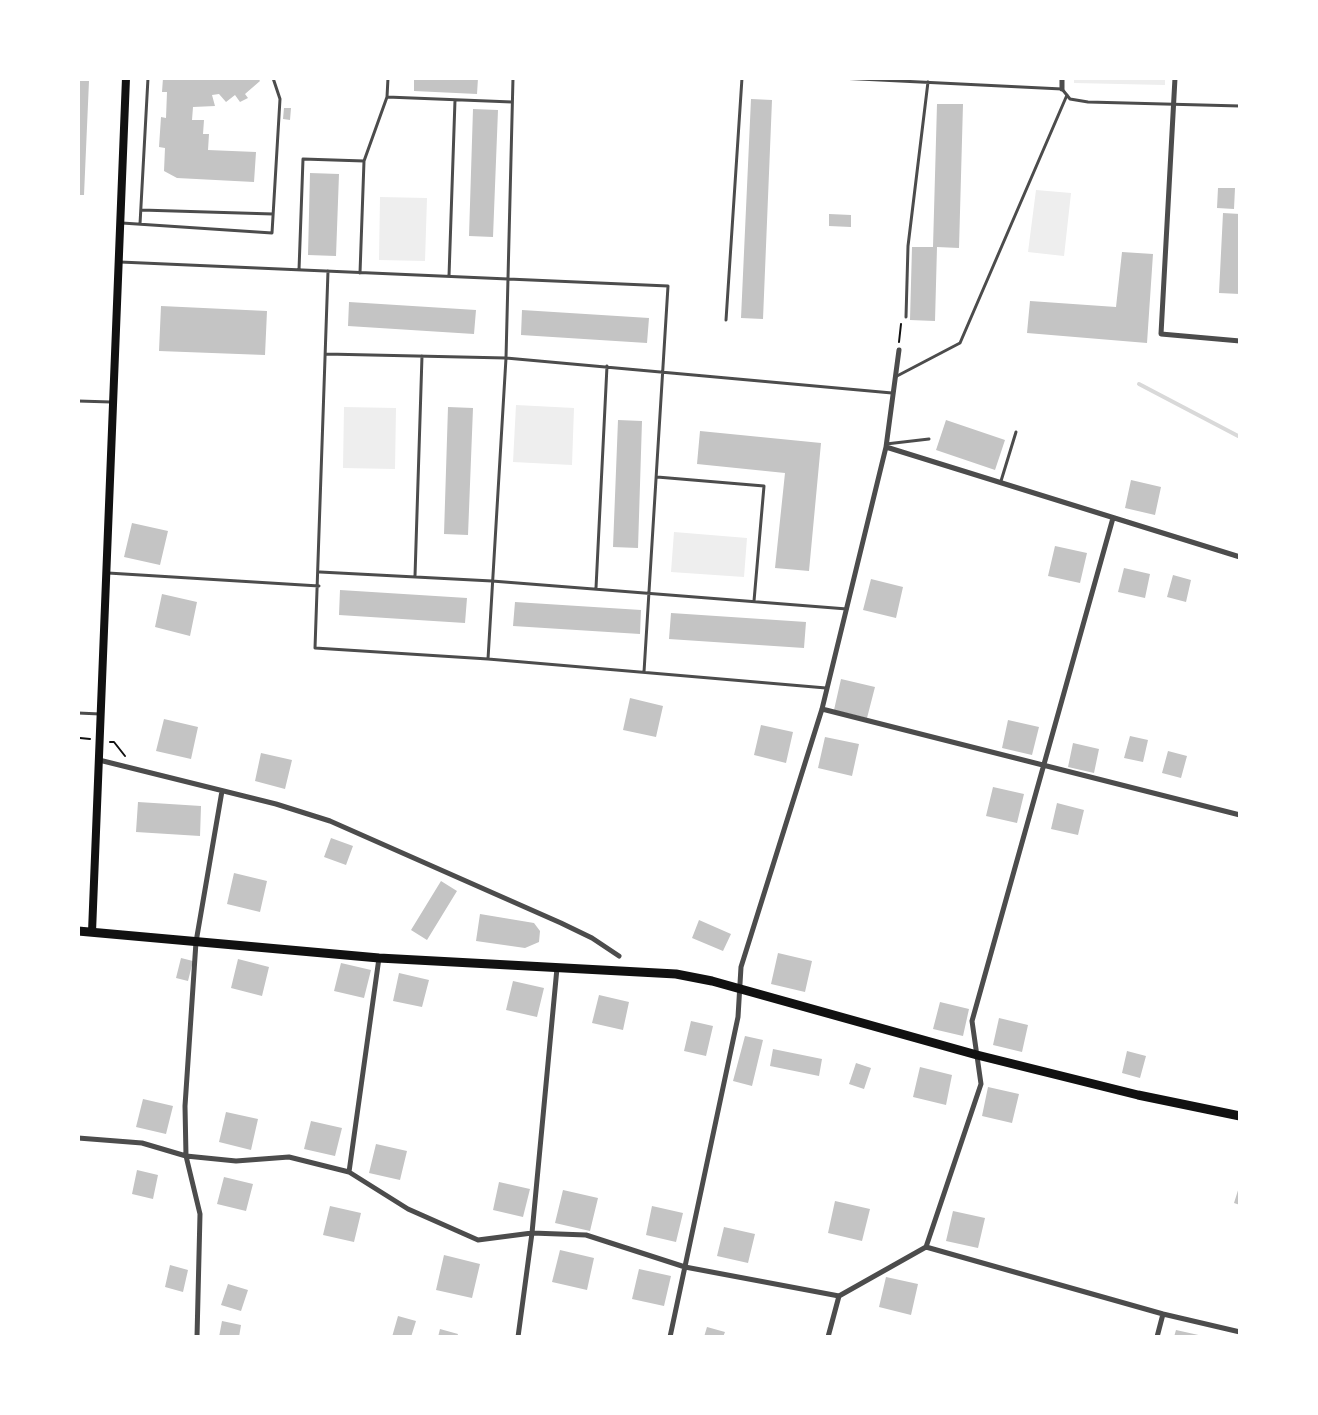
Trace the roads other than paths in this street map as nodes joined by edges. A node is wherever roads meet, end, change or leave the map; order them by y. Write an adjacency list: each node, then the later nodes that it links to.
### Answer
1 (126, 78): 21 (main road)
2 (148, 78): 19 (lane)
3 (273, 78): 20 (lane)
4 (388, 78): 13 (lane)
5 (513, 78): 15 (lane)
6 (742, 78): 30 (lane)
7 (839, 78): 10 (lane)
8 (1062, 78): 11 (street)
9 (1175, 78): 16 (street)
10 (928, 82): 11 (lane); 29 (lane)
11 (1062, 89): 12 (lane)
12 (1067, 95): 16 (lane); 38 (lane)
13 (387, 97): 14 (lane); 18 (lane)
14 (455, 100): 15 (lane); 27 (lane)
15 (512, 102): 28 (lane)
16 (1174, 105): 17 (lane); 31 (street)
17 (1240, 106)
18 (364, 161): 24 (lane); 26 (lane)
19 (141, 210): 20 (lane); 22 (lane)
20 (273, 214): 22 (lane)
21 (120, 223): 22 (lane); 23 (main road)
22 (140, 224)
23 (118, 261): 24 (lane); 41 (main road)
24 (299, 270): 25 (lane)
25 (328, 271): 26 (lane); 33 (lane)
26 (360, 273): 27 (lane)
27 (449, 276): 28 (lane)
28 (509, 279): 35 (lane); 37 (lane)
29 (906, 317)
30 (726, 320)
31 (1240, 340)
32 (899, 350): 38 (street)
33 (326, 354): 34 (lane); 49 (lane)
34 (422, 357): 35 (lane); 51 (lane)
35 (506, 358): 36 (lane); 52 (lane)
36 (607, 366): 37 (lane); 54 (lane)
37 (662, 371): 39 (lane); 45 (lane)
38 (895, 377): 39 (street)
39 (893, 393): 44 (street)
40 (78, 401): 41 (lane)
41 (113, 402): 50 (main road)
42 (1016, 432): 46 (lane)
43 (928, 439): 44 (lane)
44 (886, 445): 46 (street); 57 (street)
45 (656, 477): 55 (lane); 56 (lane)
46 (1000, 483): 47 (street)
47 (1113, 518): 48 (street); 65 (street)
48 (1240, 557)
49 (320, 572): 51 (lane); 53 (lane)
50 (106, 573): 53 (lane); 63 (main road)
51 (415, 576): 52 (lane)
52 (492, 581): 54 (lane); 58 (lane)
53 (319, 586): 58 (lane)
54 (596, 588): 55 (lane)
55 (649, 592): 56 (lane); 59 (lane)
56 (754, 601): 57 (lane)
57 (847, 609): 60 (street)
58 (488, 659): 59 (lane)
59 (644, 672): 60 (lane)
60 (827, 688): 61 (street)
61 (822, 709): 65 (street); 74 (street)
62 (78, 713): 63 (lane)
63 (101, 714): 64 (main road)
64 (99, 760): 66 (street); 69 (main road)
65 (1044, 764): 67 (street); 75 (street)
66 (222, 791): 70 (street); 71 (street)
67 (1240, 815)
68 (78, 931): 69 (main road)
69 (92, 932): 70 (main road)
70 (196, 942): 72 (main road); 78 (street)
71 (619, 956)
72 (379, 958): 73 (main road); 79 (street)
73 (557, 966): 74 (main road); 80 (street)
74 (740, 990): 75 (main road); 82 (street)
75 (977, 1055): 76 (main road); 81 (street)
76 (1240, 1116)
77 (78, 1138): 78 (street)
78 (186, 1156): 79 (street); 86 (street)
79 (349, 1172): 80 (street)
80 (532, 1233): 82 (street); 87 (street)
81 (926, 1247): 83 (street); 84 (street)
82 (685, 1267): 83 (street); 88 (street)
83 (839, 1296): 89 (street)
84 (1163, 1314): 85 (street); 90 (street)
85 (1240, 1332)
86 (197, 1337)
87 (518, 1337)
88 (670, 1337)
89 (828, 1337)
90 (1157, 1337)

